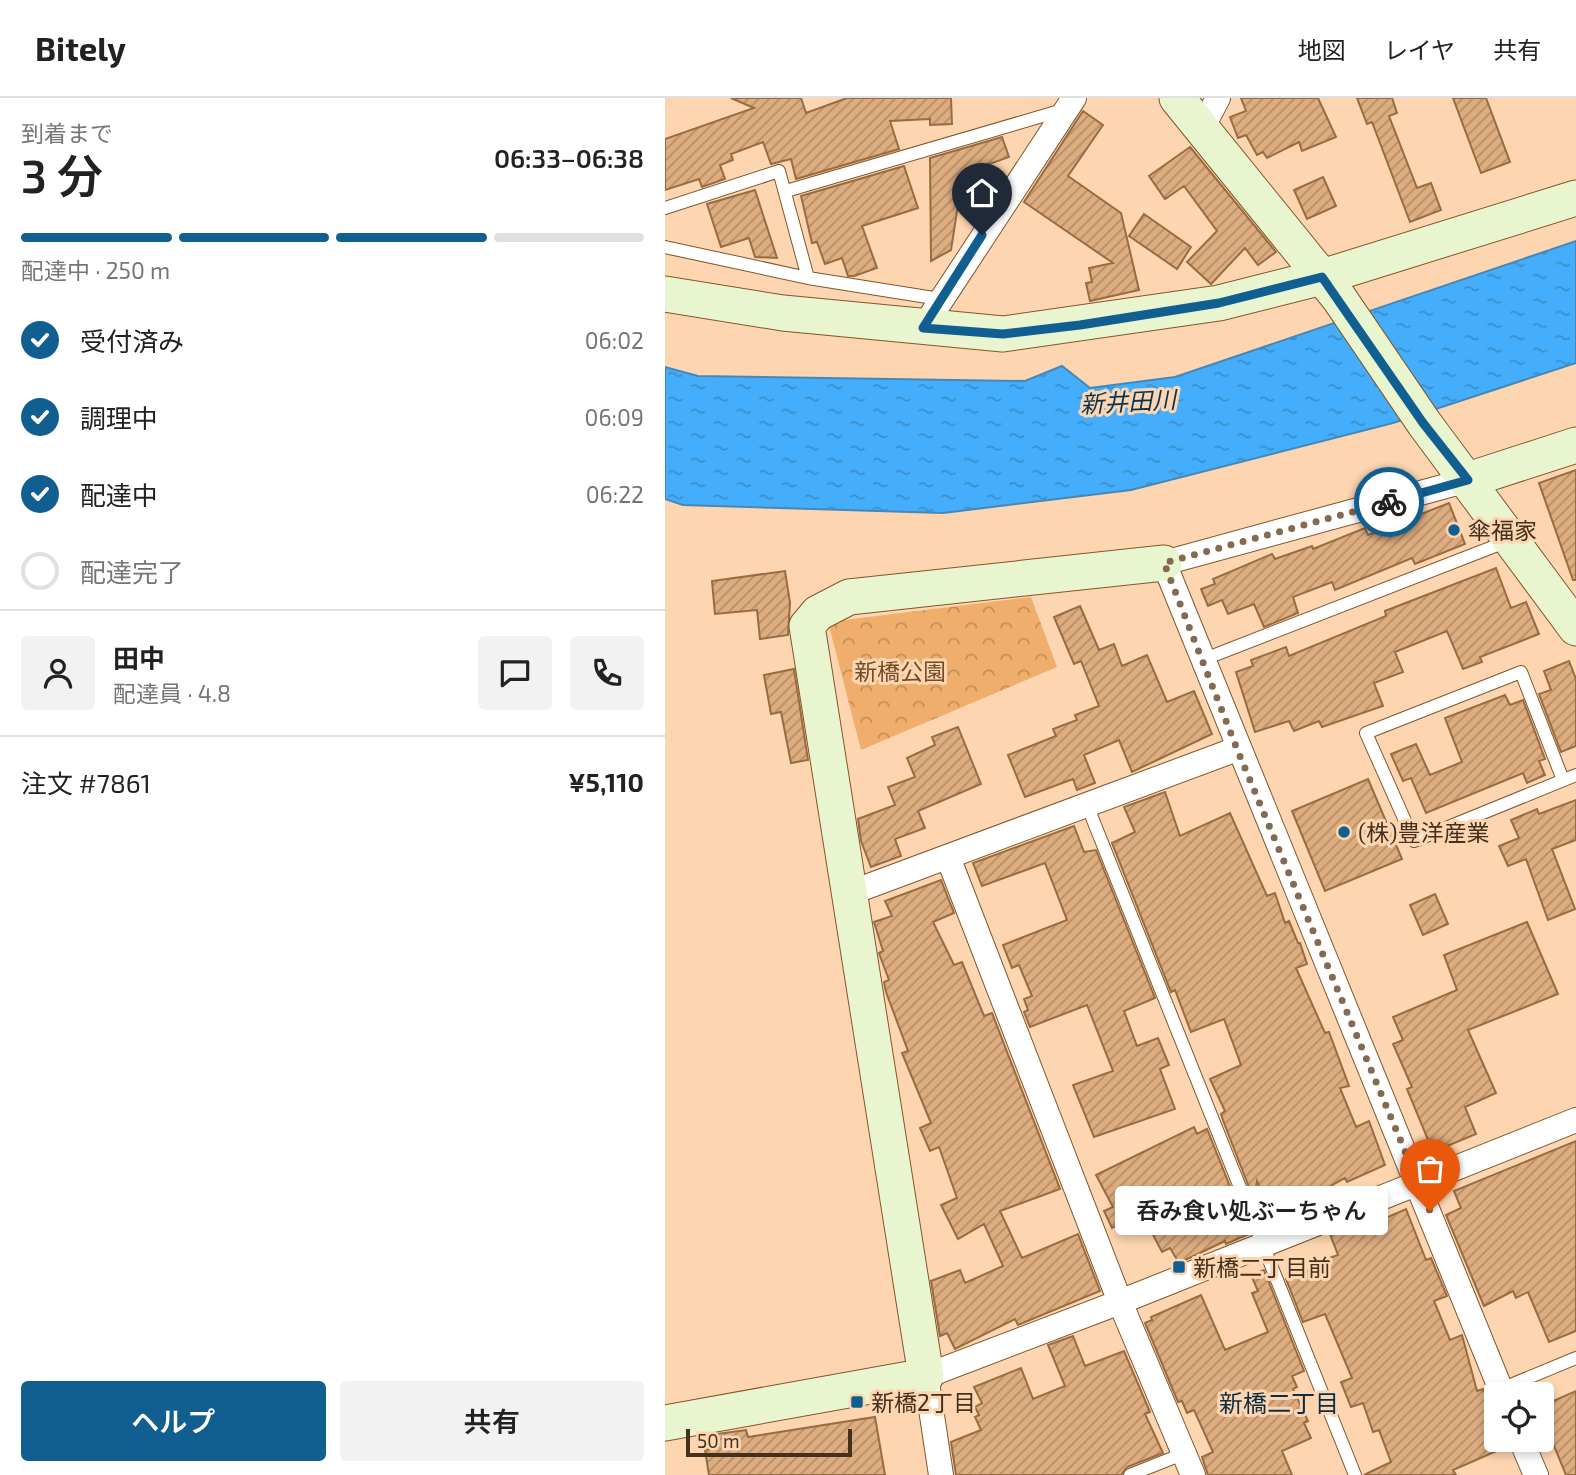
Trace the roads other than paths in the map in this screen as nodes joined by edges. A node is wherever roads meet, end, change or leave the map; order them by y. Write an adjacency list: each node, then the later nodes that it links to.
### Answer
1 (1177, 98): 4 (street)
2 (1218, 98): 4 (street)
3 (1070, 104): 5 (lane); 12 (street)
4 (1201, 130): 10 (street)
5 (786, 191): 7 (lane); 9 (lane)
6 (1576, 198): 10 (street)
7 (665, 208)
8 (665, 247): 9 (lane)
9 (808, 278): 12 (lane)
10 (1331, 287): 12 (street); 14 (street)
11 (665, 294): 12 (street)
12 (931, 313)
13 (1576, 445): 14 (street)
14 (1468, 480): 15 (street); 16 (street)
15 (1511, 540): 17 (street); 18 (lane)
16 (1164, 563): 18 (street); 24 (street)
17 (1576, 628)
18 (1202, 660): 19 (street)
19 (1237, 749): 22 (street); 26 (street)
20 (1576, 775): 21 (lane)
21 (1563, 780): 21 (lane)
22 (1087, 805): 23 (street); 27 (lane)
23 (948, 857): 24 (street); 28 (street)
24 (850, 893): 30 (street)
25 (1576, 1120): 26 (street)
26 (1418, 1181): 27 (street); 31 (street)
27 (1264, 1246): 28 (street); 38 (lane)
28 (1120, 1302): 30 (street); 35 (street)
29 (1576, 1358): 32 (lane)
30 (926, 1376): 33 (street); 36 (street)
31 (1498, 1382)
32 (1524, 1382)
33 (665, 1423)
34 (1526, 1452): 39 (street)
35 (1189, 1464): 37 (lane)
36 (941, 1475)
37 (1130, 1475)
38 (1355, 1475)
39 (1536, 1475)

